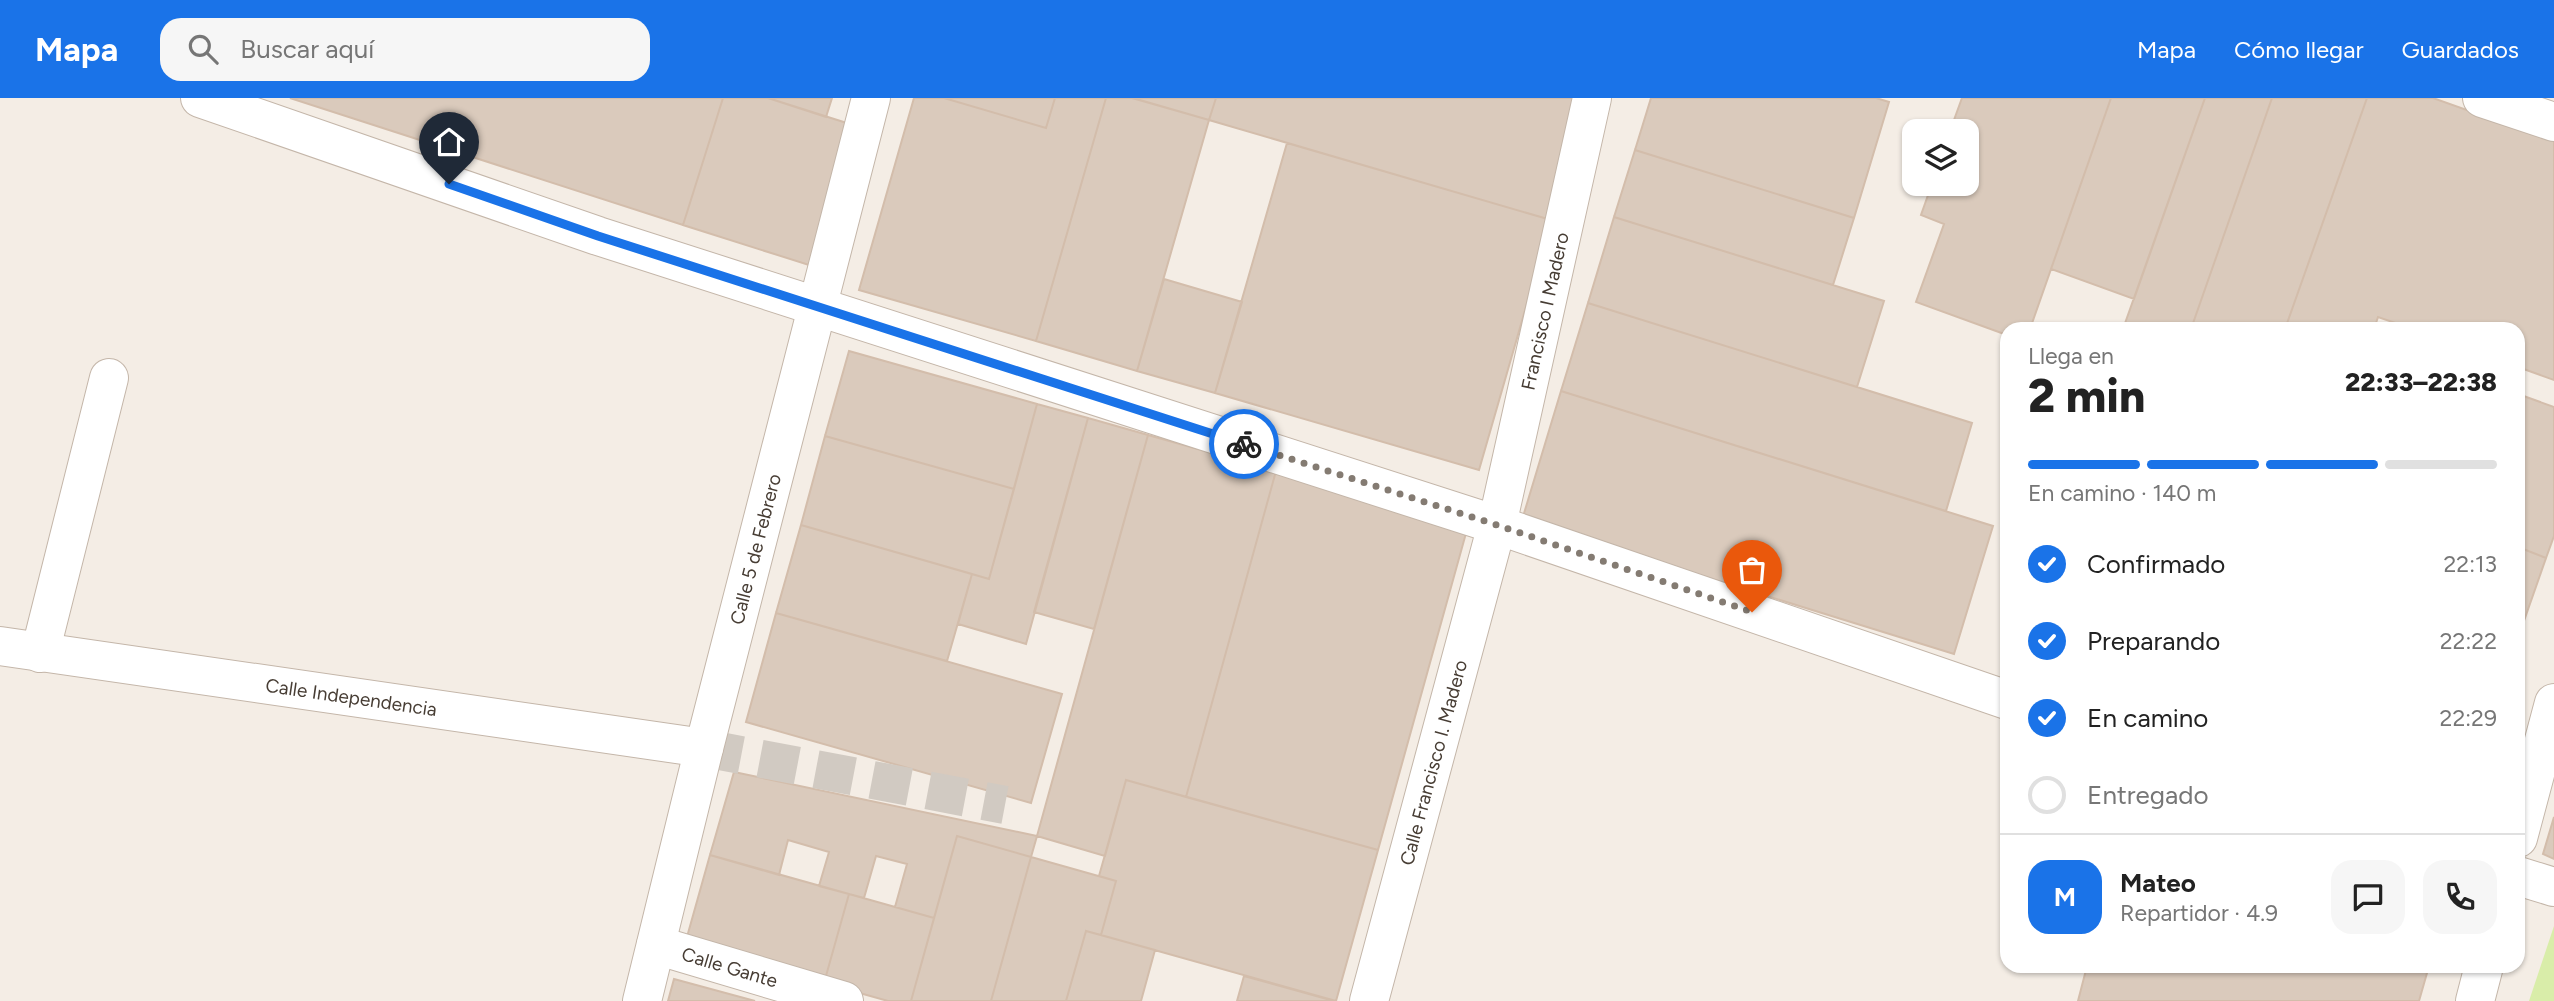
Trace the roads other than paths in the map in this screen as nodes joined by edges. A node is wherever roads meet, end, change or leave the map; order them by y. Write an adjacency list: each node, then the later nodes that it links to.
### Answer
1 (200, 98): 6 (street)
2 (871, 98): 6 (street, Calle 5 de Febrero)
3 (1592, 98): 8 (street, Francisco I Madero)
4 (2483, 98): 5 (street)
5 (2554, 122)
6 (816, 307): 8 (street); 13 (street, Calle 5 de Febrero)
7 (109, 379): 10 (street)
8 (1497, 525): 11 (street); 21 (street, Calle Francisco I. Madero)
9 (0, 646): 10 (street, Calle Independencia)
10 (40, 653): 13 (street, Calle Independencia)
11 (2000, 698)
12 (2554, 703): 14 (street)
13 (704, 748): 17 (street, Calle 5 de Febrero)
14 (2525, 812)
15 (2525, 878): 16 (street)
16 (2554, 887)
17 (656, 945): 19 (street, Calle 5 de Febrero); 20 (street, Calle Gante)
18 (2482, 973): 22 (street)
19 (642, 1001)
20 (844, 1001)
21 (1369, 1001)
22 (2475, 1001)

